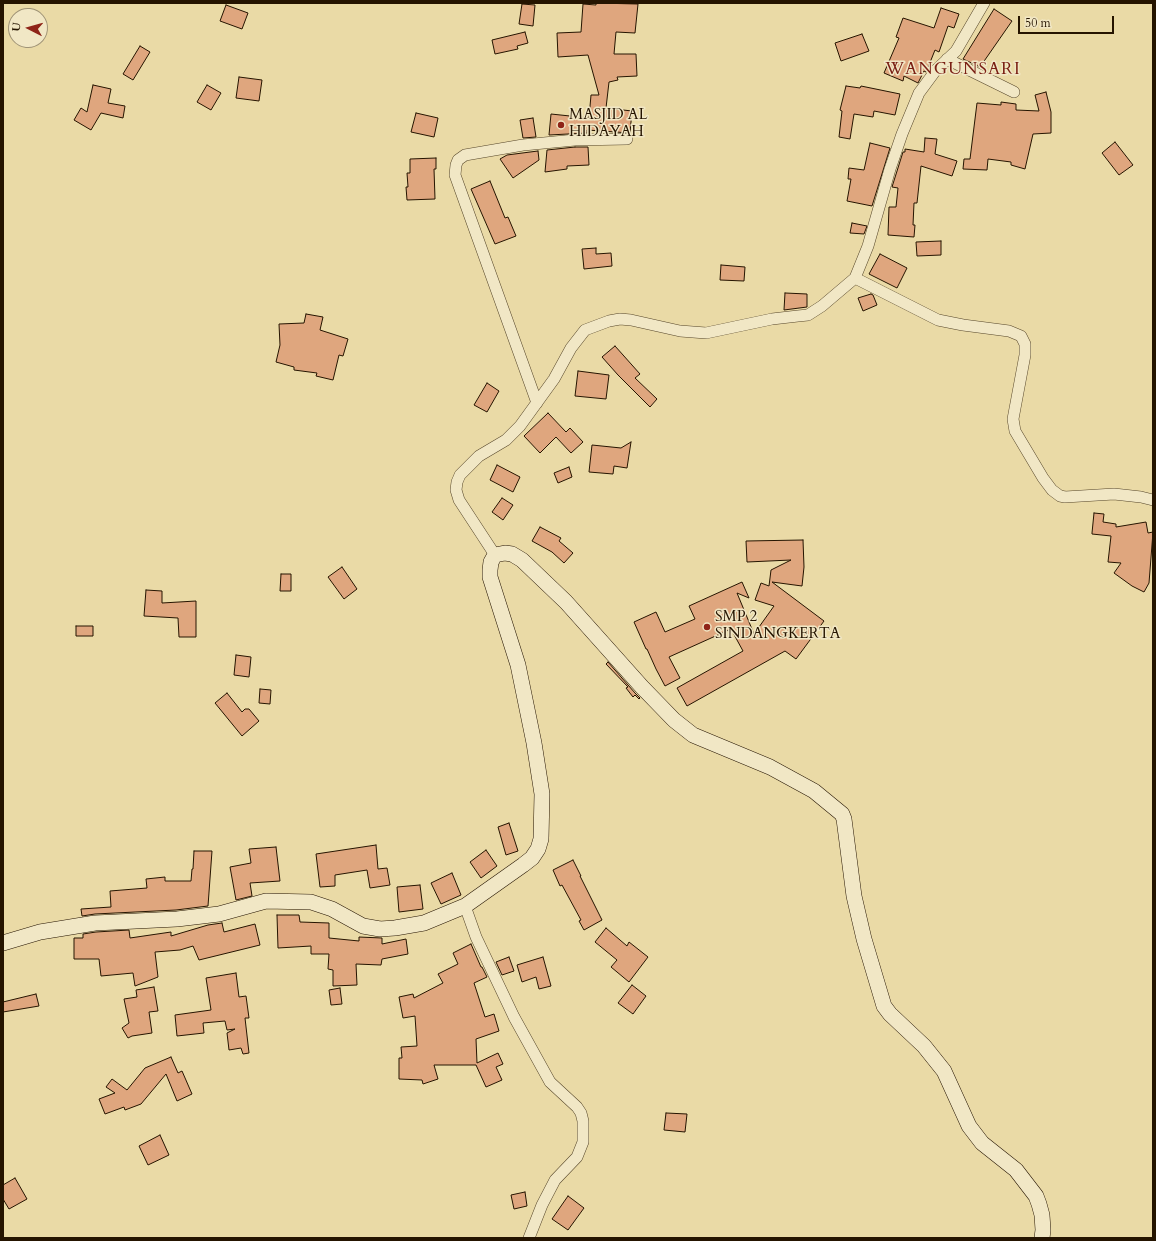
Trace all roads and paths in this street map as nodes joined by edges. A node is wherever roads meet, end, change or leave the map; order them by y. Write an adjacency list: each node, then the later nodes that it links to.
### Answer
1 (984, 3): 2 (street)
2 (947, 59): 3 (street); 5 (street)
3 (1014, 92)
4 (627, 140): 6 (street)
5 (855, 278): 6 (street); 7 (street)
6 (537, 403): 8 (street)
7 (1153, 500)
8 (495, 555): 9 (street); 12 (street)
9 (465, 906): 10 (street); 11 (street)
10 (3, 942)
11 (529, 1238)
12 (1042, 1238)

